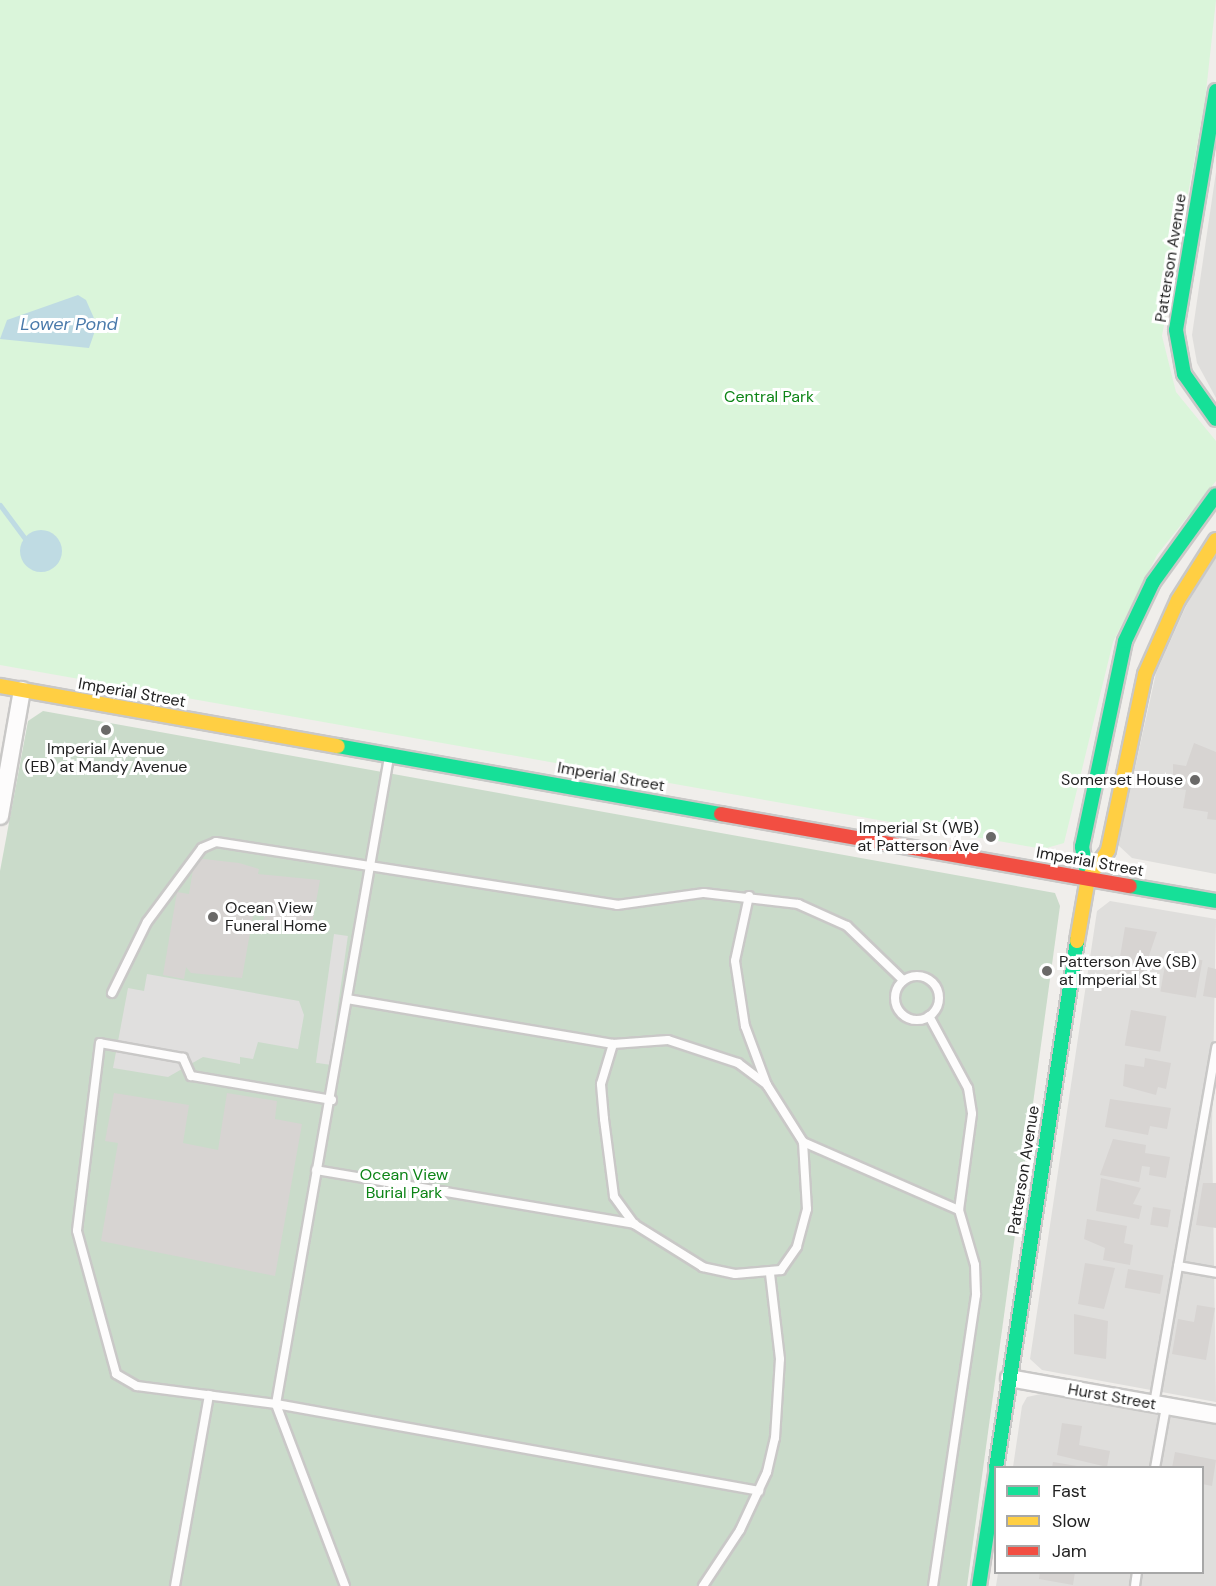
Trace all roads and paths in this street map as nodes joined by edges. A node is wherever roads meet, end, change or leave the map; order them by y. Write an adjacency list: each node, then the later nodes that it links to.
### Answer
1 (1216, 91): 2 (main road, Patterson Avenue)
2 (1216, 420)
3 (1216, 495): 10 (main road)
4 (1216, 540): 10 (main road)
5 (0, 686): 6 (main road, Imperial Street)
6 (22, 690): 7 (main road, Imperial Street); 8 (street)
7 (390, 755): 9 (lane); 10 (main road, Imperial Street)
8 (0, 816)
9 (371, 864): 11 (lane); 14 (lane); 15 (lane)
10 (1088, 878): 12 (main road, Imperial Street); 28 (main road, Patterson Avenue)
11 (750, 896): 13 (lane); 19 (lane)
12 (1216, 901)
13 (903, 980): 16 (lane); 16 (lane)
14 (112, 993)
15 (347, 999): 17 (lane); 20 (lane)
16 (929, 1016): 23 (lane)
17 (614, 1044): 19 (lane); 24 (lane)
18 (1216, 1047): 25 (lane)
19 (767, 1084): 21 (lane)
20 (332, 1100): 22 (lane); 29 (lane)
21 (803, 1142): 23 (lane); 27 (lane)
22 (316, 1170): 24 (lane); 30 (lane)
23 (959, 1210): 40 (lane)
24 (634, 1224): 27 (lane)
25 (1178, 1266): 26 (lane); 31 (lane)
26 (1216, 1273)
27 (770, 1274): 36 (lane)
28 (1009, 1378): 31 (street, Hurst Street); 33 (main road, Patterson Avenue)
29 (209, 1395): 30 (lane); 37 (lane)
30 (276, 1404): 36 (lane); 38 (lane)
31 (1160, 1406): 32 (street, Hurst Street); 34 (lane)
32 (1216, 1415)
33 (996, 1466)
34 (1155, 1466)
35 (994, 1487): 41 (main road)
36 (759, 1491): 39 (lane)
37 (175, 1586)
38 (345, 1586)
39 (703, 1586)
40 (933, 1586)
41 (980, 1586)

